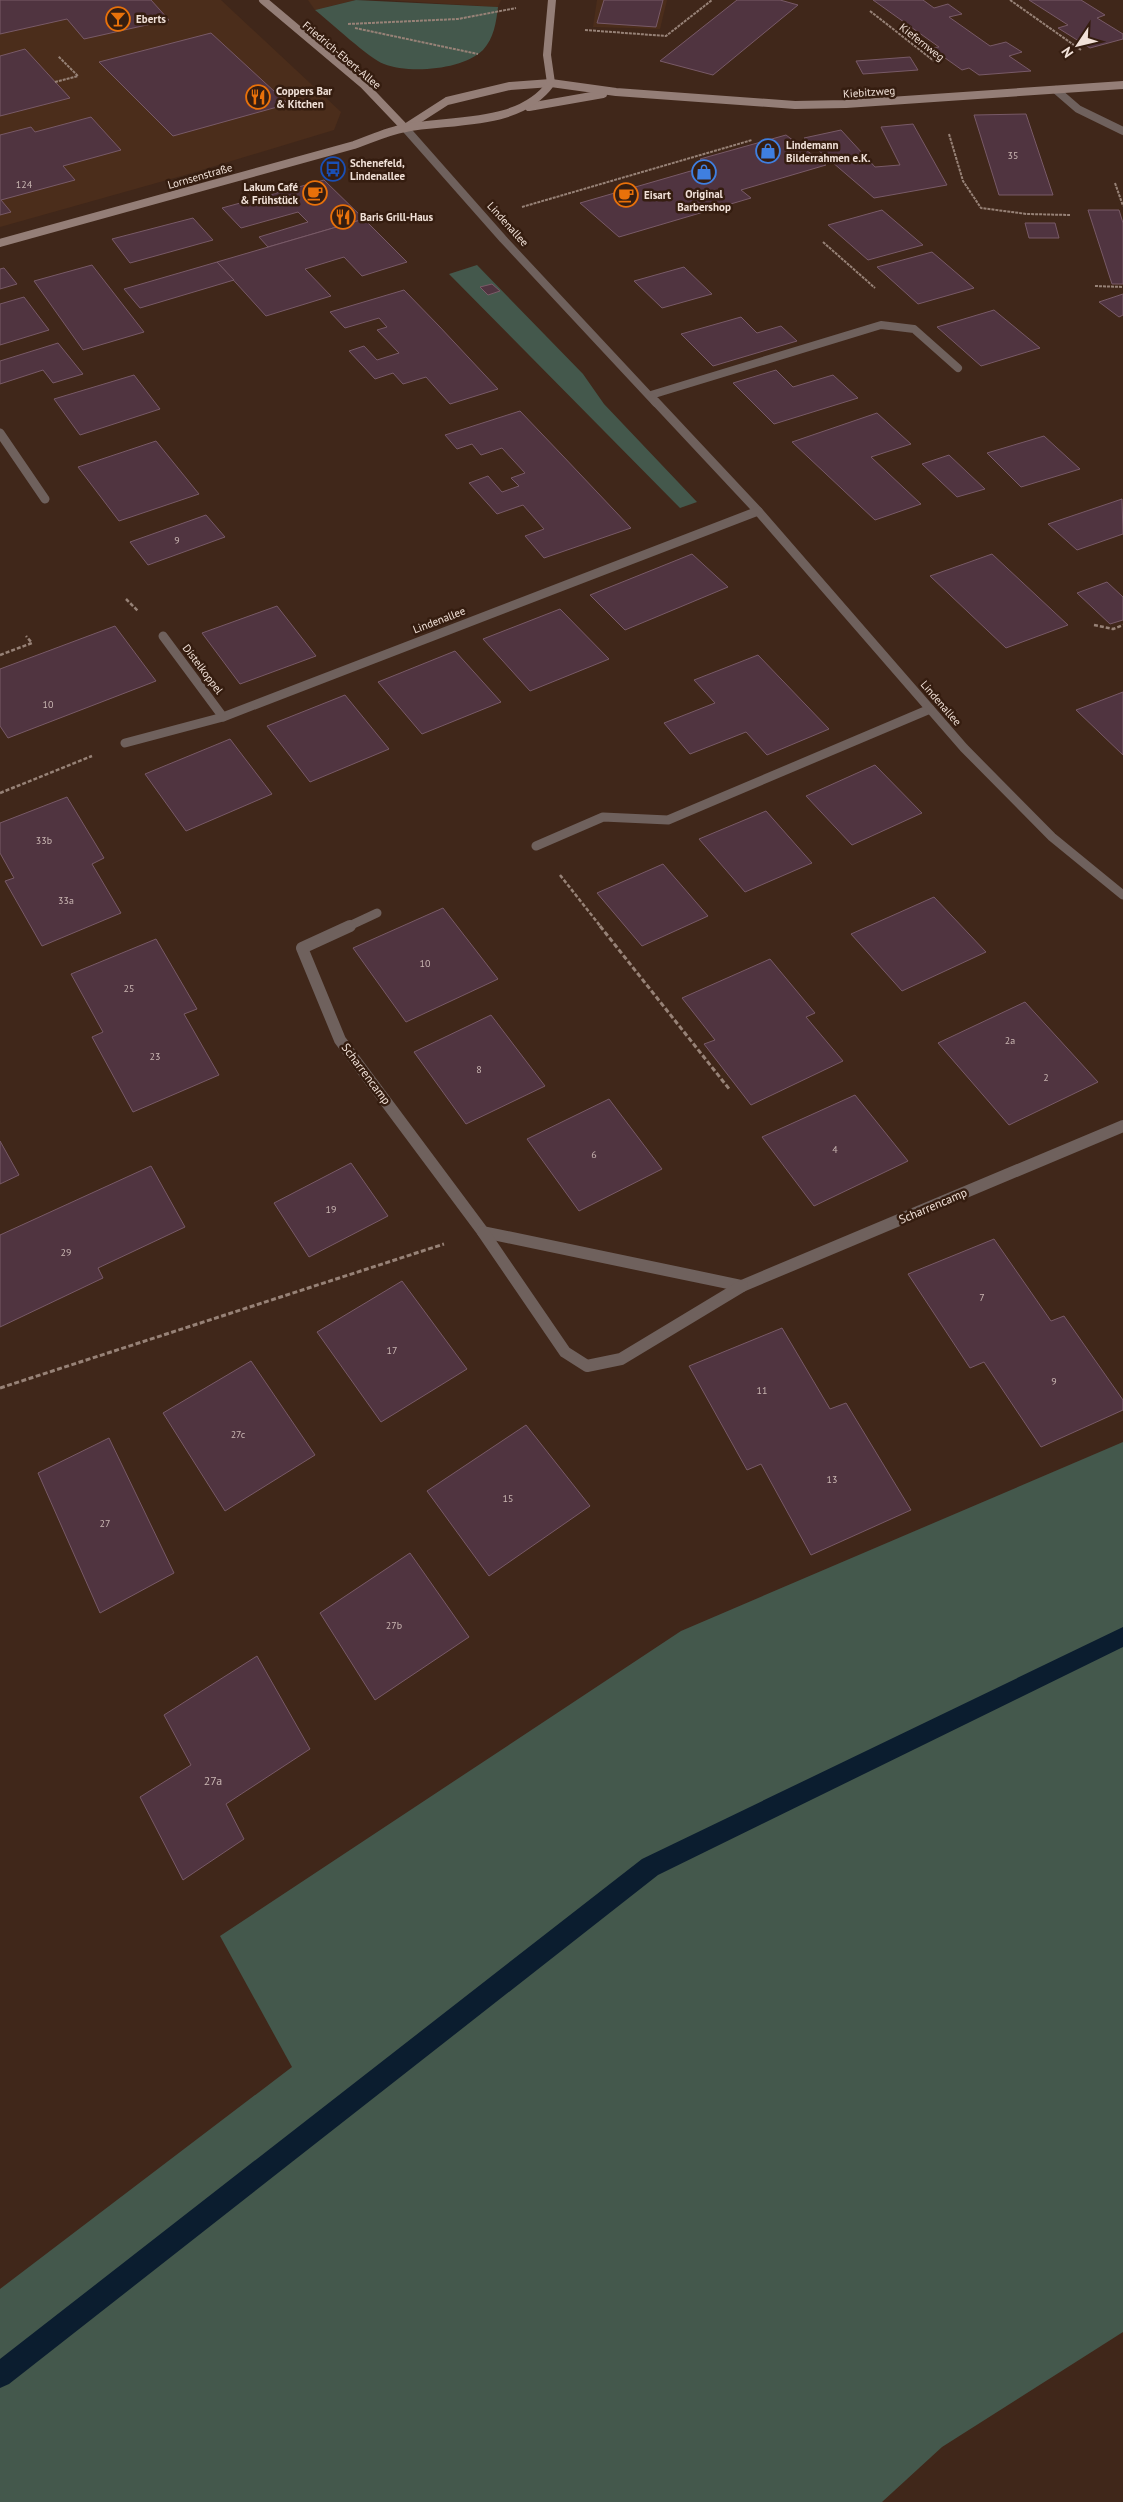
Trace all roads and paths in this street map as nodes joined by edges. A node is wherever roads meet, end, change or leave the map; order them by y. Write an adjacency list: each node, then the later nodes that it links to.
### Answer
1 (264, 0): 19 (street, Friedrich-Ebert-Allee)
2 (552, 0): 13 (street)
3 (712, 0): 7 (path)
4 (1010, 0): 8 (path)
5 (516, 8): 9 (path)
6 (870, 11): 11 (path, Kiefernweg)
7 (579, 30)
8 (1086, 54)
9 (482, 55)
10 (58, 56): 12 (path)
11 (935, 62)
12 (55, 82)
13 (550, 83): 16 (street, Kiebitzweg); 17 (street, Lornsenstraße); 19 (street, Lornsenstraße)
14 (1123, 85): 15 (street, Kiebitzweg)
15 (1056, 90): 16 (street, Kiebitzweg); 20 (street)
16 (616, 92): 17 (street, Kiebitzweg)
17 (516, 110): 19 (street, Lornsenstraße)
18 (947, 127): 25 (path)
19 (405, 128): 27 (street, Lornsenstraße); 32 (street, Lindenallee)
20 (1123, 131)
21 (757, 139): 24 (path)
22 (1115, 183): 23 (path)
23 (1123, 206)
24 (514, 209)
25 (1070, 215)
26 (823, 242): 30 (path)
27 (0, 244)
28 (1095, 286): 29 (path)
29 (1123, 287)
30 (881, 325): 31 (street); 32 (street)
31 (958, 368)
32 (651, 395): 35 (street, Lindenallee)
33 (0, 433): 34 (street)
34 (45, 499)
35 (758, 510): 41 (street, Lindenallee); 42 (street, Lindenallee)
36 (1094, 625): 37 (path)
37 (1123, 625)
38 (26, 636): 40 (path)
39 (163, 636): 42 (street, Distelkoppel)
40 (0, 655)
41 (930, 710): 45 (street); 46 (street, Lindenallee)
42 (223, 717): 43 (street, Lindenallee)
43 (125, 743): 44 (path)
44 (0, 793)
45 (536, 846): 48 (path)
46 (1123, 895)
47 (377, 912): 50 (street, Scharrencamp)
48 (730, 1090)
49 (1123, 1126): 51 (street, Scharrencamp)
50 (483, 1232): 51 (street); 51 (street, Scharrencamp); 52 (path)
51 (742, 1286)
52 (0, 1388)

